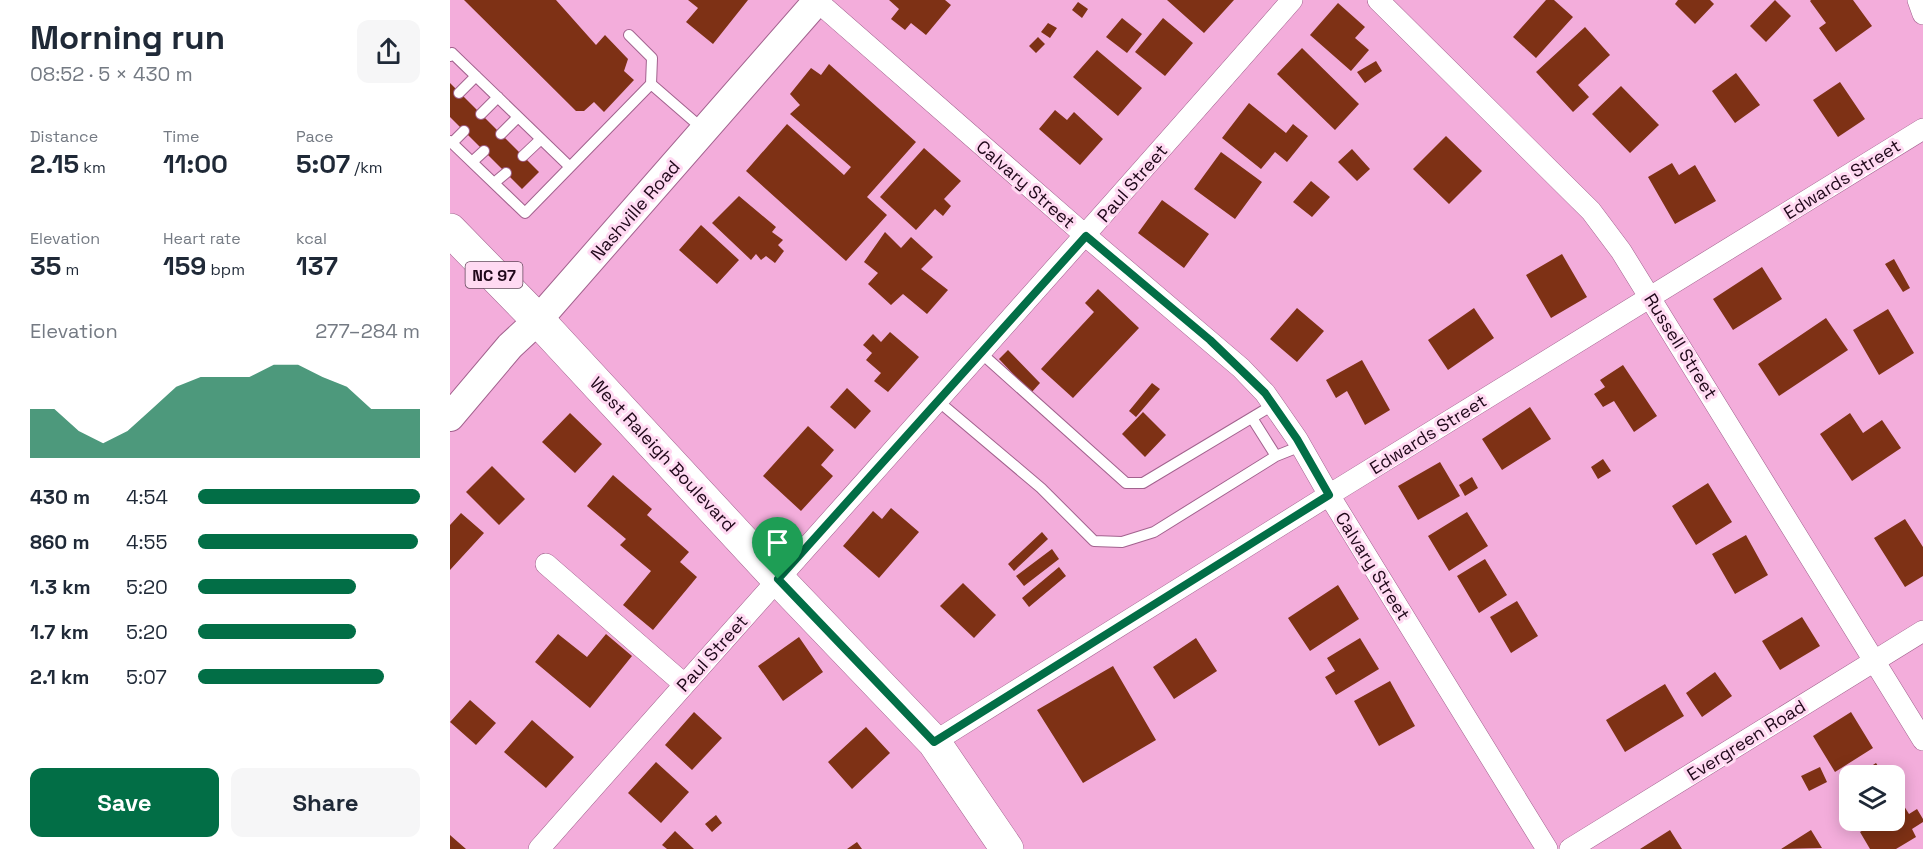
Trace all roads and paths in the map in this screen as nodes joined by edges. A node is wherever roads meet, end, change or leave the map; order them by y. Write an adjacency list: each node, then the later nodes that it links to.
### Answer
1 (818, 0): 15 (main road, Nashville Road); 27 (street, Calvary Street)
2 (1292, 0): 27 (street, Paul Street)
3 (1378, 0): 28 (street, Russell Street)
4 (1918, 0): 5 (street)
5 (1923, 14)
6 (629, 34): 9 (lane)
7 (451, 51): 8 (lane)
8 (476, 76): 10 (lane); 11 (lane)
9 (651, 84): 15 (lane); 23 (lane)
10 (459, 93)
11 (498, 97): 12 (lane); 13 (lane)
12 (481, 114)
13 (518, 117): 17 (lane); 18 (lane)
14 (1923, 129): 28 (street, Edwards Street)
15 (704, 130): 29 (main road, Nashville Road)
16 (464, 131): 19 (lane)
17 (501, 134)
18 (541, 139): 21 (lane); 23 (lane)
19 (451, 142): 22 (lane)
20 (484, 151): 22 (lane)
21 (523, 156)
22 (472, 162): 25 (lane)
23 (570, 166): 25 (lane)
24 (506, 173): 25 (lane)
25 (494, 183)
26 (450, 230): 29 (main road, West Raleigh Boulevard / NC 97)
27 (1086, 236): 30 (street, Paul Street); 32 (street, Calvary Street)
28 (1651, 297): 37 (street, Edwards Street); 41 (street, Russell Street)
29 (538, 320): 33 (main road, Nashville Road); 39 (main road, West Raleigh Boulevard / NC 97)
30 (981, 352): 31 (street, Paul Street); 34 (lane)
31 (938, 401): 36 (lane); 39 (street, Paul Street)
32 (1273, 405): 34 (lane); 35 (street, Calvary Street)
33 (450, 417)
34 (1252, 418): 36 (lane)
35 (1301, 446): 36 (lane); 37 (street, Calvary Street)
36 (1276, 456)
37 (1329, 495): 44 (street, Edwards Street); 47 (street, Calvary Street)
38 (546, 564): 42 (street)
39 (778, 579): 42 (street, Paul Street); 44 (main road, West Raleigh Boulevard / NC 97)
40 (1923, 631): 41 (street, Evergreen Road)
41 (1875, 661): 43 (street, Russell Street); 48 (street, Evergreen Road)
42 (684, 684): 45 (street, Paul Street)
43 (1923, 740)
44 (934, 742): 46 (main road, West Raleigh Boulevard / NC 97)
45 (539, 849)
46 (1007, 849)
47 (1547, 849)
48 (1570, 849)

